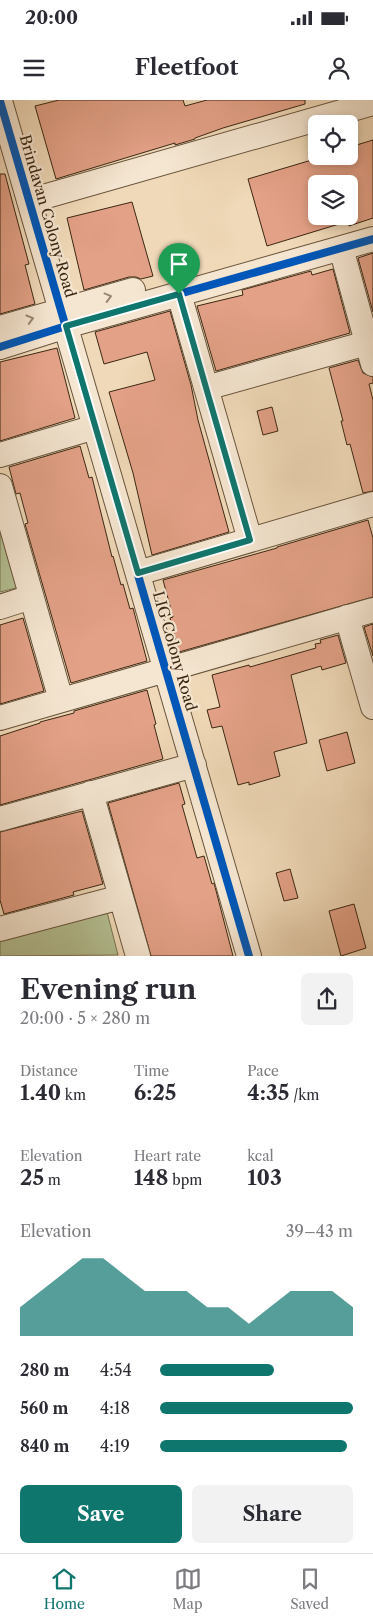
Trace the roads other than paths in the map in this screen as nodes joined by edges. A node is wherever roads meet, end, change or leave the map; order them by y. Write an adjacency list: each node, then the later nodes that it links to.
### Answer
1 (0, 101): 3 (street, Brindavan Colony Road)
2 (372, 102): 3 (street)
3 (29, 201): 8 (street, Brindavan Colony Road)
4 (373, 223): 8 (street, one-way to 4)
5 (373, 240): 6 (street)
6 (341, 248): 7 (street); 11 (street)
7 (179, 294): 8 (street); 12 (street)
8 (63, 318): 9 (street, one-way to 8); 10 (street); 13 (street, LIG Colony Road)
9 (0, 328)
10 (0, 347)
11 (370, 353): 12 (street)
12 (206, 388): 17 (street)
13 (95, 427): 14 (street); 18 (street, LIG Colony Road)
14 (0, 455)
15 (0, 486): 19 (street)
16 (373, 504): 17 (street)
17 (250, 540): 18 (street)
18 (138, 573): 23 (street, LIG Colony Road)
19 (32, 597): 20 (street); 24 (street)
20 (0, 607)
21 (373, 610): 22 (street)
22 (347, 617): 23 (street); 25 (street)
23 (166, 670): 24 (street); 27 (street, LIG Colony Road)
24 (60, 700): 26 (street)
25 (373, 707)
26 (0, 718)
27 (194, 765): 28 (street); 33 (street, LIG Colony Road)
28 (91, 793): 29 (street); 30 (street)
29 (0, 819)
30 (121, 897): 31 (street); 32 (street)
31 (0, 929)
32 (138, 956)
33 (249, 956)

